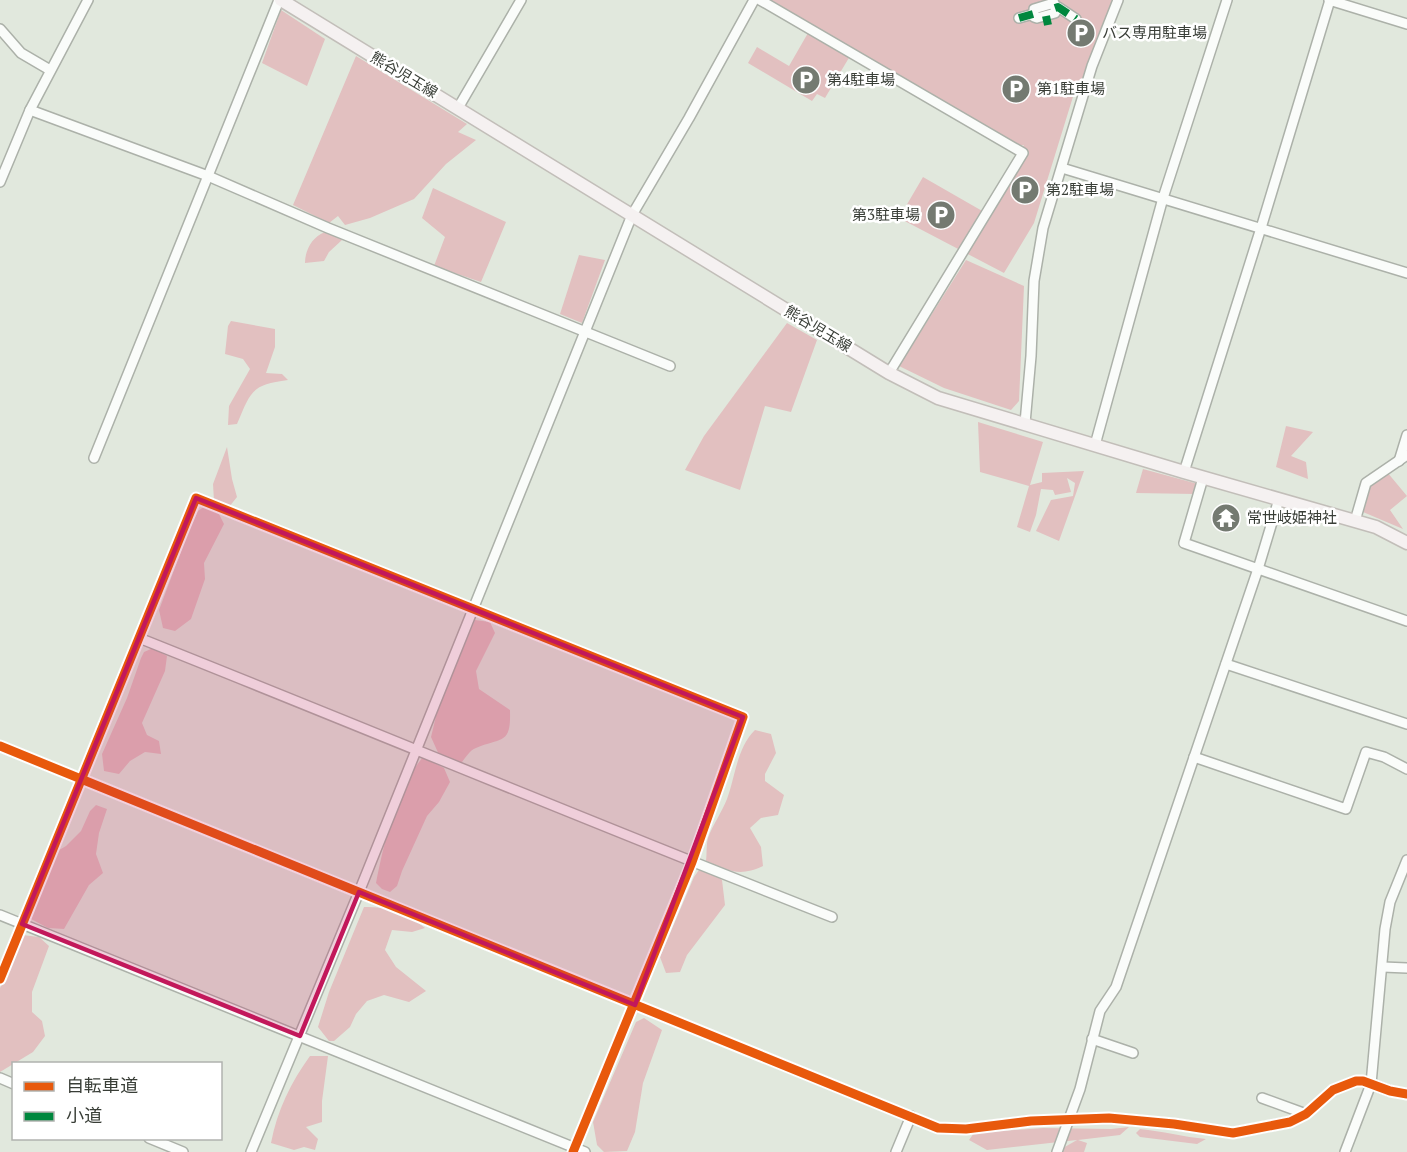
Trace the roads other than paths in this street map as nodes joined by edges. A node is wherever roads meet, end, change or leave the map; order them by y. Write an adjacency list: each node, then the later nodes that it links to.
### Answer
1 (88, 0): 15 (street)
2 (280, 0): 16 (main road, 熊谷児玉線); 19 (street)
3 (521, 0): 16 (street)
4 (753, 0): 22 (street)
5 (760, 0): 27 (street)
6 (1118, 0): 18 (street)
7 (1227, 0): 21 (street)
8 (1330, 0): 13 (street); 23 (street)
9 (1055, 8): 10 (street); 10 (street); 12 (street)
10 (1033, 14): 11 (street)
11 (1019, 18)
12 (1076, 19)
13 (1407, 24)
14 (0, 29): 15 (street)
15 (50, 70): 17 (street)
16 (458, 108): 22 (main road, 熊谷児玉線)
17 (30, 110): 19 (street); 20 (street)
18 (1062, 168): 21 (street); 28 (street)
19 (208, 176): 25 (street); 31 (street)
20 (0, 182)
21 (1163, 198): 23 (street); 30 (street)
22 (632, 215): 25 (street); 27 (main road, 熊谷児玉線)
23 (1261, 228): 24 (street); 33 (street)
24 (1407, 273)
25 (585, 331): 26 (street); 39 (street)
26 (670, 366)
27 (889, 373): 28 (main road, 熊谷児玉線)
28 (1025, 423): 30 (main road, 熊谷児玉線)
29 (1407, 435): 32 (street)
30 (1095, 445): 33 (main road, 熊谷児玉線)
31 (94, 458)
32 (1403, 458): 36 (street)
33 (1184, 472): 34 (main road, 熊谷児玉線)
34 (1203, 478): 35 (main road, 熊谷児玉線); 38 (street)
35 (1280, 499): 36 (main road, 熊谷児玉線); 38 (street)
36 (1355, 521): 37 (main road, 熊谷児玉線)
37 (1407, 543)
38 (1258, 569): 40 (street); 42 (street)
39 (472, 610): 41 (street); 45 (street); 50 (street)
40 (1407, 621)
41 (139, 638): 45 (street); 48 (street)
42 (1226, 664): 43 (street); 46 (street)
43 (1407, 724)
44 (0, 746): 48 (street)
45 (417, 749): 50 (street); 51 (street)
46 (1194, 757): 47 (street); 60 (street)
47 (1407, 769)
48 (82, 779): 51 (street); 54 (street)
49 (1407, 860): 55 (street)
50 (692, 862): 53 (street); 58 (street)
51 (359, 892): 58 (street); 59 (street)
52 (0, 915): 54 (street)
53 (832, 917)
54 (22, 924): 57 (street); 59 (street)
55 (1383, 967): 56 (street); 62 (street)
56 (1407, 968)
57 (0, 979)
58 (635, 1005): 66 (street); 69 (street)
59 (300, 1036): 69 (street); 71 (street)
60 (1092, 1039): 61 (street); 67 (street)
61 (1133, 1053)
62 (1371, 1084): 63 (street); 65 (street); 75 (street)
63 (1407, 1094)
64 (1262, 1098): 65 (street)
65 (1306, 1114): 67 (street)
66 (911, 1116): 67 (street); 73 (street)
67 (1070, 1119): 74 (street)
68 (154, 1140): 70 (street)
69 (574, 1150): 72 (street)
70 (183, 1152)
71 (251, 1152)
72 (585, 1152)
73 (896, 1152)
74 (1057, 1152)
75 (1345, 1152)

